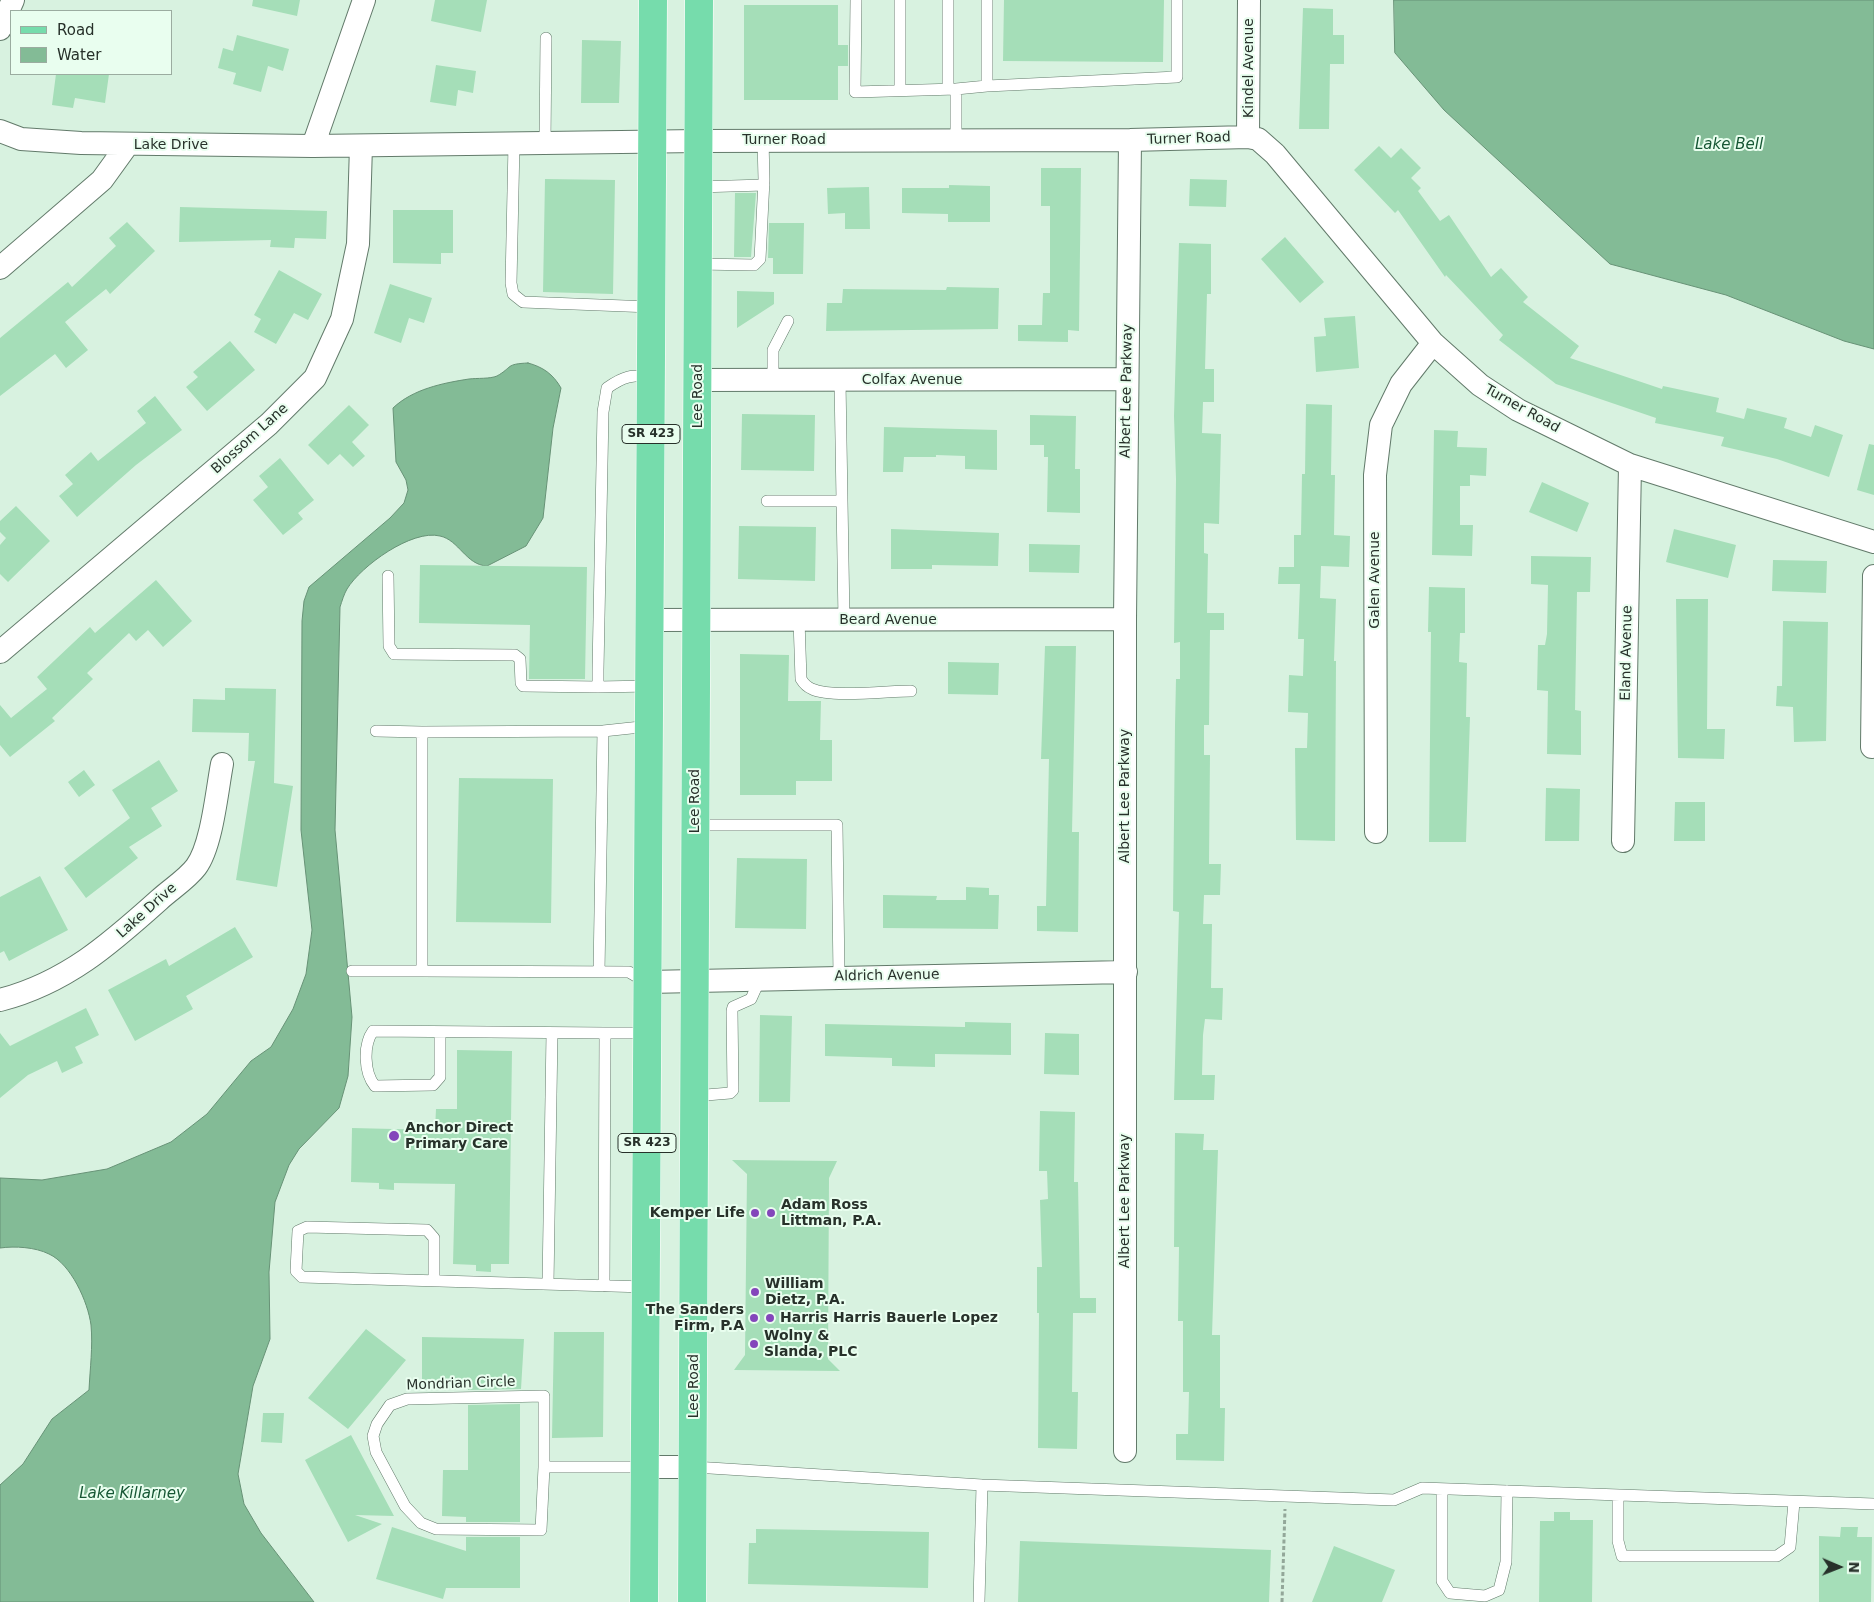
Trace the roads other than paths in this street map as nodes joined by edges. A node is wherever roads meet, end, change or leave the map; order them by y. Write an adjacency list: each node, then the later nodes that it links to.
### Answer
1 (13, 0): 11 (street)
2 (364, 0): 26 (street)
3 (653, 0): 22 (main road, SR 423)
4 (699, 0): 21 (main road, Lee Road / SR 423)
5 (856, 0): 15 (lane)
6 (900, 0): 15 (lane)
7 (948, 0): 14 (lane)
8 (987, 0): 13 (lane)
9 (1177, 0): 13 (lane)
10 (1249, 0): 17 (street, Kindel Avenue)
11 (0, 29)
12 (546, 38): 25 (lane)
13 (987, 86): 14 (lane)
14 (952, 89): 15 (lane); 19 (lane)
15 (900, 90)
16 (0, 130): 23 (street)
17 (1248, 137): 20 (street, Turner Road); 34 (street, Turner Road)
18 (763, 140): 19 (street, Turner Road); 21 (street, Turner Road); 28 (lane)
19 (956, 140): 20 (street, Turner Road)
20 (1130, 140): 36 (street, Albert Lee Parkway)
21 (698, 141): 22 (street, Turner Road); 29 (main road, Lee Road / SR 423)
22 (653, 142): 25 (street, Turner Road); 32 (main road, SR 423)
23 (128, 144): 26 (street, Lake Drive); 31 (street, Lake Drive)
24 (514, 144): 25 (street, Turner Road); 27 (street, Turner Road); 32 (lane)
25 (545, 144)
26 (313, 146): 27 (street, Lake Drive)
27 (361, 146): 51 (street, Blossom Lane)
28 (764, 185): 29 (lane); 30 (lane)
29 (698, 187): 30 (main road, Lee Road / SR 423)
30 (698, 264): 37 (main road, Lee Road / SR 423)
31 (0, 268)
32 (652, 307): 35 (main road, SR 423)
33 (788, 321): 38 (lane)
34 (1433, 343): 40 (street, Turner Road); 62 (street, Galen Avenue)
35 (652, 376): 47 (main road, SR 423); 53 (lane)
36 (1126, 379): 39 (street, Colfax Avenue); 50 (street, Albert Lee Parkway)
37 (698, 380): 38 (street, Colfax Avenue); 46 (main road, Lee Road / SR 423)
38 (773, 380): 39 (street, Colfax Avenue)
39 (840, 381): 42 (lane)
40 (1630, 465): 43 (street, Turner Road); 63 (street, Eland Avenue)
41 (766, 501): 42 (lane)
42 (842, 502): 49 (lane)
43 (1874, 542)
44 (388, 576): 53 (lane)
45 (1874, 576): 59 (street)
46 (696, 619): 47 (street, Beard Avenue); 48 (street, Beard Avenue); 61 (main road, Lee Road / SR 423)
47 (650, 620): 52 (main road, SR 423)
48 (799, 620): 49 (street, Beard Avenue); 54 (lane)
49 (844, 620): 50 (street, Beard Avenue)
50 (1125, 620): 67 (street, Albert Lee Parkway)
51 (0, 652)
52 (650, 686): 53 (lane); 55 (main road, SR 423)
53 (598, 687)
54 (911, 691)
55 (650, 726): 57 (lane); 71 (main road, SR 423)
56 (376, 731): 58 (lane)
57 (603, 731): 58 (lane); 66 (lane)
58 (422, 732): 65 (lane)
59 (1872, 747)
60 (222, 764): 72 (street, Lake Drive)
61 (694, 825): 68 (lane); 70 (main road, Lee Road / SR 423)
62 (1376, 832)
63 (1623, 841)
64 (352, 971): 65 (lane)
65 (422, 971): 66 (lane)
66 (599, 972): 71 (lane)
67 (1126, 972): 68 (street, Aldrich Avenue); 82 (street, Albert Lee Parkway)
68 (839, 977): 69 (street, Aldrich Avenue)
69 (760, 979): 70 (street, Aldrich Avenue); 77 (lane)
70 (693, 981): 71 (street, Aldrich Avenue); 77 (main road, Lee Road / SR 423)
71 (648, 982): 75 (main road, SR 423)
72 (0, 1000)
73 (440, 1032): 73 (lane); 74 (lane)
74 (552, 1033): 76 (lane); 79 (lane)
75 (648, 1033): 76 (lane); 81 (main road, SR 423)
76 (604, 1034): 80 (lane)
77 (694, 1096): 85 (main road, Lee Road / SR 423)
78 (434, 1281): 78 (lane); 79 (lane)
79 (548, 1284): 80 (lane)
80 (604, 1286): 81 (lane)
81 (646, 1287): 84 (main road, SR 423)
82 (1125, 1451)
83 (544, 1467): 83 (lane, Mondrian Circle); 84 (lane)
84 (646, 1467): 85 (street); 92 (main road, SR 423)
85 (694, 1467): 86 (lane); 93 (main road, Lee Road / SR 423)
86 (982, 1484): 87 (lane); 94 (lane)
87 (1442, 1489): 88 (lane); 88 (lane)
88 (1506, 1492): 89 (lane)
89 (1618, 1495): 90 (lane); 90 (lane)
90 (1794, 1502): 91 (lane)
91 (1874, 1504)
92 (644, 1602)
93 (692, 1602)
94 (979, 1602)

